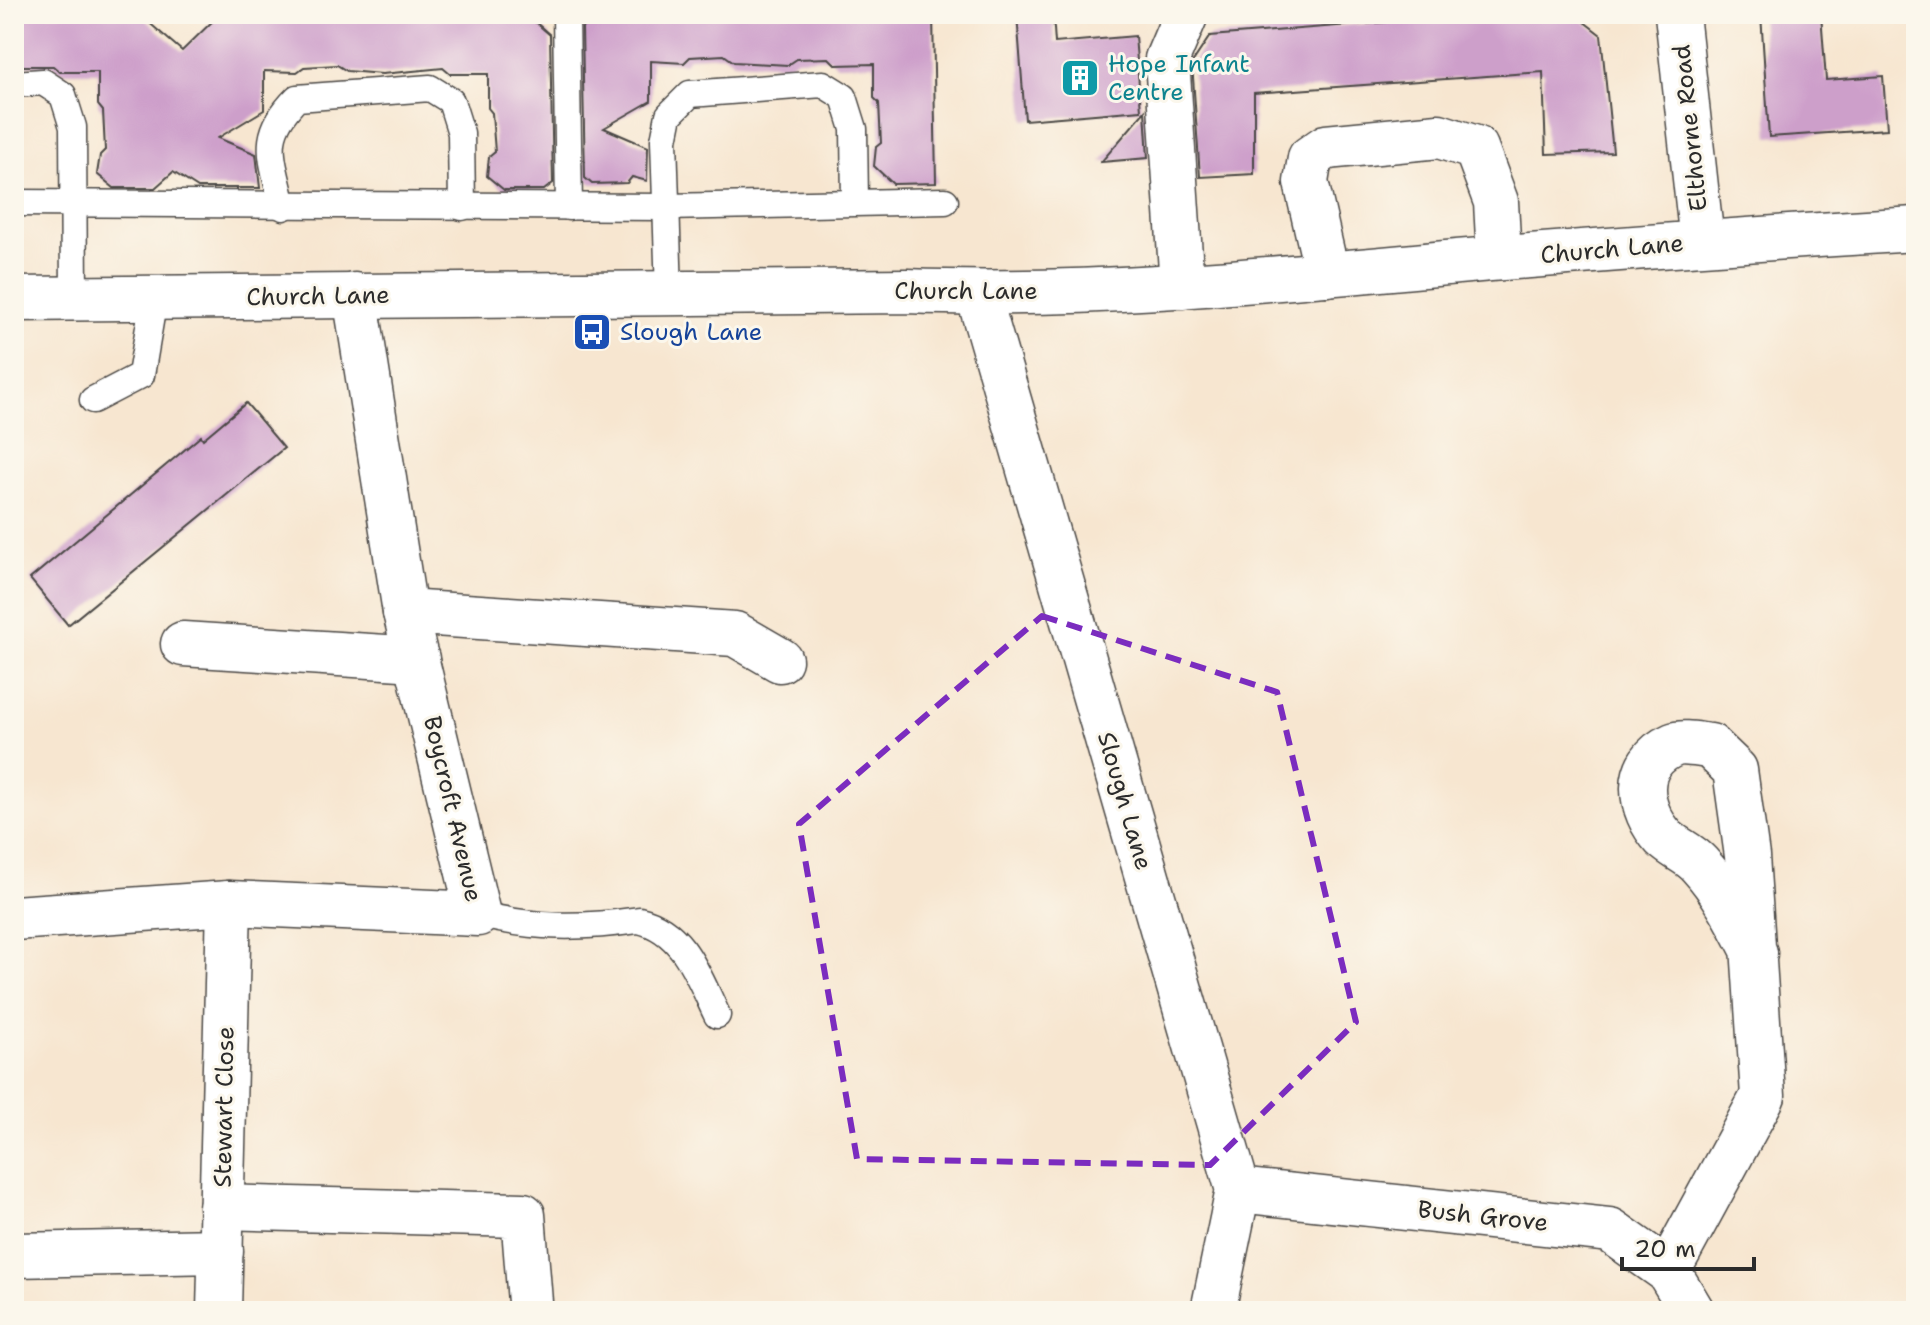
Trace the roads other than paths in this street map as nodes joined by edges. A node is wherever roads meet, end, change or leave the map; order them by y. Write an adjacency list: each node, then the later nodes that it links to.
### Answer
1 (566, 14): 11 (lane)
2 (1186, 14): 17 (street)
3 (1677, 14): 14 (street, Elthorne Road)
4 (14, 84): 8 (lane)
5 (945, 201): 6 (lane)
6 (855, 202): 12 (lane); 12 (lane)
7 (14, 203): 8 (lane)
8 (73, 204): 9 (lane); 21 (lane)
9 (283, 207): 10 (lane); 10 (lane)
10 (462, 207): 11 (lane)
11 (569, 207): 12 (lane)
12 (666, 207): 18 (lane)
13 (1916, 229): 14 (street, Church Lane)
14 (1702, 242): 15 (street, Church Lane)
15 (1499, 258): 16 (street, Church Lane); 16 (street)
16 (1327, 274): 17 (street, Church Lane)
17 (1182, 286): 19 (street, Church Lane)
18 (669, 293): 19 (street, Church Lane); 20 (street, Church Lane)
19 (978, 294): 34 (street, Slough Lane)
20 (355, 295): 22 (street, Church Lane); 25 (street, Boycroft Avenue)
21 (74, 298): 22 (street, Church Lane); 23 (street, Church Lane)
22 (154, 298): 24 (lane)
23 (14, 299)
24 (93, 400)
25 (405, 612): 27 (street, Boycroft Avenue); 28 (street)
26 (183, 644): 27 (street)
27 (417, 659): 30 (street, Boycroft Avenue)
28 (780, 660)
29 (229, 903): 30 (street, Boycroft Avenue); 31 (street, Boycroft Avenue); 35 (street, Stewart Close)
30 (478, 914): 33 (lane)
31 (14, 918)
32 (1755, 953): 38 (street)
33 (717, 1015)
34 (1238, 1190): 38 (street, Bush Grove); 41 (street, Slough Lane)
35 (221, 1207): 36 (street, Stewart Close); 39 (street)
36 (221, 1251): 37 (street); 40 (street, Stewart Close)
37 (14, 1255)
38 (1668, 1271): 42 (street, Bush Grove)
39 (530, 1302)
40 (219, 1311)
41 (1213, 1311)
42 (1692, 1311)

